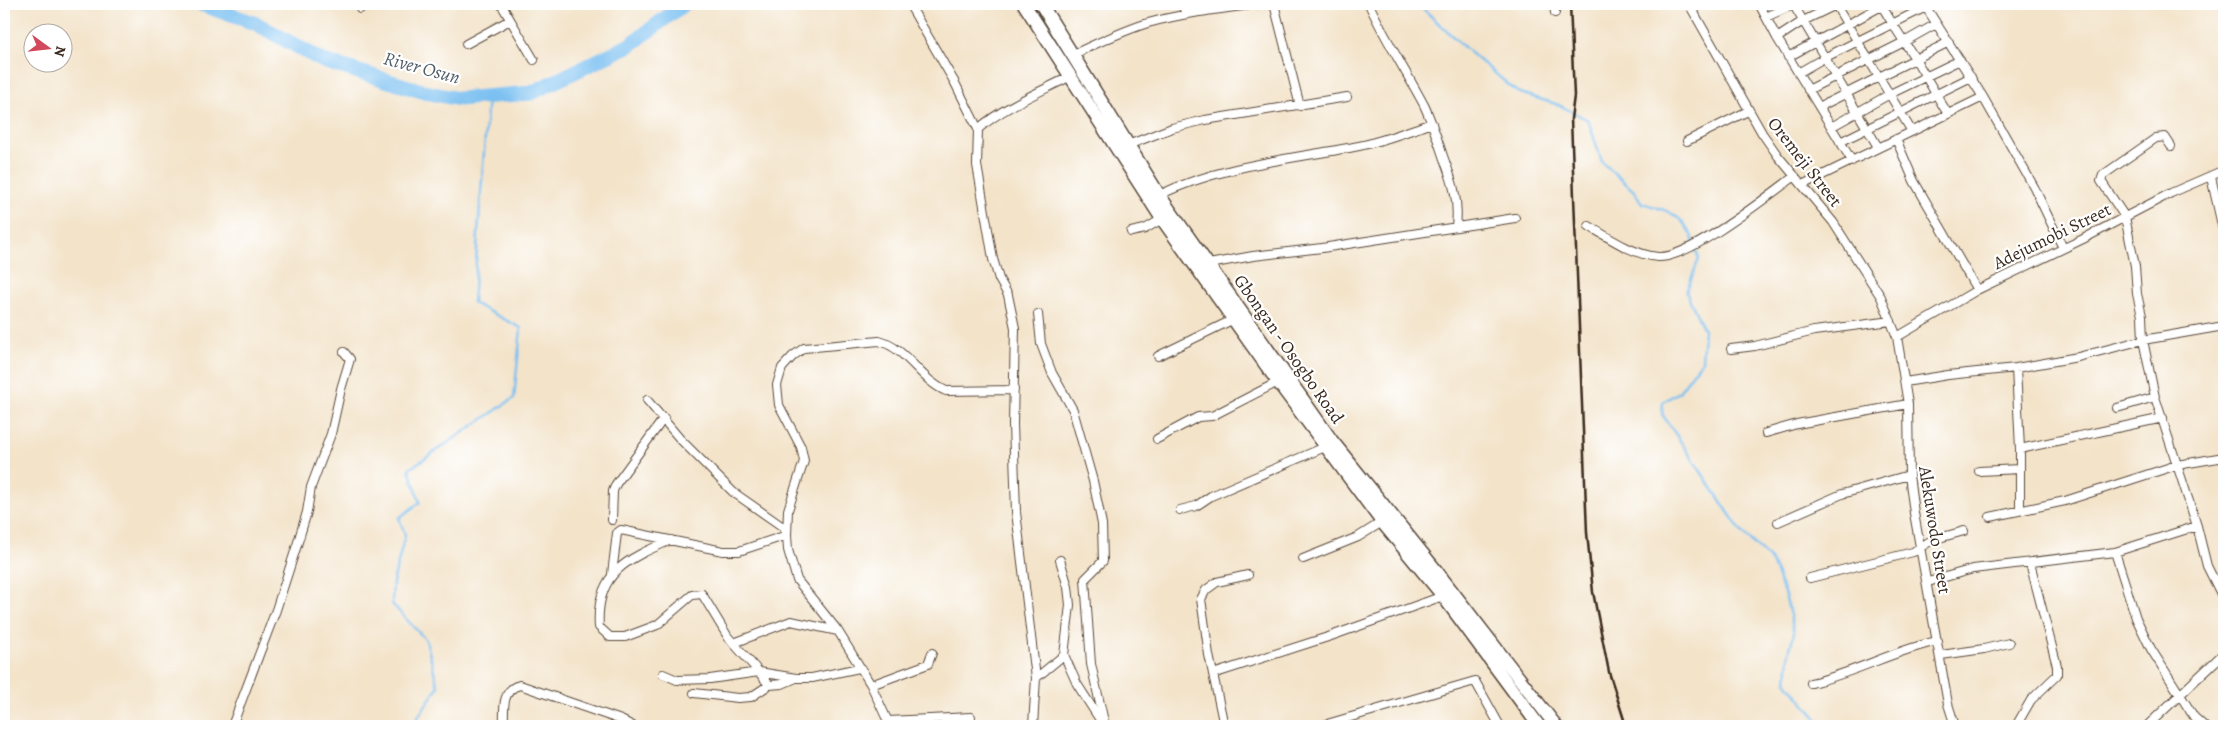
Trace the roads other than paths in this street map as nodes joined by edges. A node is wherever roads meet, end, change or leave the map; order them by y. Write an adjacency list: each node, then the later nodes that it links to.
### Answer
1 (501, 4): 19 (street)
2 (1024, 4): 39 (main road, Gbongan - Osogbo Road)
3 (1041, 4): 30 (main road, Gbongan - Osogbo Road)
4 (1182, 4): 17 (street)
5 (1258, 4): 17 (street)
6 (1274, 4): 49 (street)
7 (1369, 4): 55 (street)
8 (1554, 4): 16 (street)
9 (1689, 4): 51 (street, Oremeji Street)
10 (1759, 4): 18 (street)
11 (1794, 4): 18 (street); 20 (street)
12 (1836, 4): 20 (street); 21 (street)
13 (1883, 4): 21 (street); 22 (street)
14 (1925, 5): 22 (street); 23 (street)
15 (912, 9): 57 (street)
16 (1555, 13)
17 (1186, 14): 30 (street)
18 (1766, 17): 24 (street)
19 (510, 20): 29 (street); 35 (street)
20 (1803, 21): 24 (street); 26 (street)
21 (1847, 24): 25 (street); 26 (street)
22 (1891, 24): 25 (street); 27 (street)
23 (1936, 24): 27 (street); 28 (street)
24 (1777, 38): 31 (street)
25 (1858, 41): 32 (street); 33 (street)
26 (1814, 42): 31 (street); 32 (street)
27 (1904, 42): 33 (street); 34 (street)
28 (1949, 42): 34 (street); 36 (street)
29 (466, 44)
30 (1072, 55): 63 (main road, Gbongan - Osogbo Road)
31 (1788, 57): 37 (street)
32 (1824, 58): 37 (street); 38 (street)
33 (1869, 59): 38 (street); 40 (street)
34 (1915, 59): 40 (street); 41 (street)
35 (534, 60)
36 (1960, 60): 41 (street); 42 (street)
37 (1798, 73): 43 (street)
38 (1836, 75): 43 (street); 44 (street)
39 (1071, 76): 57 (street); 68 (main road, Gbongan - Osogbo Road)
40 (1879, 76): 44 (street); 45 (street)
41 (1924, 77): 45 (street); 46 (street)
42 (1971, 77): 46 (street); 48 (street)
43 (1808, 90): 50 (street)
44 (1845, 94): 50 (street); 52 (street)
45 (1890, 94): 52 (street); 53 (street)
46 (1936, 94): 53 (street); 54 (street)
47 (1347, 97): 49 (street)
48 (1983, 97): 54 (street); 80 (street)
49 (1300, 106): 63 (street)
50 (1819, 107): 56 (street)
51 (1748, 111): 61 (street); 69 (street, Oremeji Street)
52 (1858, 111): 56 (street); 58 (street)
53 (1901, 111): 58 (street); 59 (street)
54 (1948, 114): 59 (street)
55 (1432, 123): 72 (street); 76 (street)
56 (1831, 127): 62 (street)
57 (978, 128): 95 (street)
58 (1868, 129): 62 (street); 65 (street)
59 (1911, 130): 60 (street)
60 (1896, 139): 65 (street); 82 (street)
61 (1688, 141)
62 (1840, 142): 66 (street)
63 (1128, 145): 68 (main road, Gbongan - Osogbo Road)
64 (2171, 146): 73 (street)
65 (1878, 147): 66 (street)
66 (1852, 161): 71 (street)
67 (2224, 170): 70 (street, Adejumobi Street)
68 (1141, 176): 72 (main road, Gbongan - Osogbo Road); 75 (main road, Gbongan - Osogbo Road)
69 (1795, 176): 71 (street, Oremeji Street); 77 (street)
70 (2211, 177): 73 (street, Adejumobi Street); 79 (street)
71 (1802, 185): 85 (street, Oremeji Street)
72 (1159, 195): 81 (main road, Gbongan - Osogbo Road)
73 (2125, 217): 80 (street, Adejumobi Street); 88 (street)
74 (1515, 218): 76 (street)
75 (1162, 219): 78 (street); 84 (main road, Gbongan - Osogbo Road)
76 (1456, 226): 81 (street)
77 (1589, 226)
78 (1131, 232)
79 (2224, 234)
80 (2063, 248): 82 (street, Adejumobi Street)
81 (1209, 264): 151 (main road, Gbongan - Osogbo Road)
82 (1977, 290): 87 (street, Adejumobi Street)
83 (1038, 314): 158 (street)
84 (1234, 319): 91 (street); 93 (main road, Gbongan - Osogbo Road)
85 (1891, 321): 87 (street, Oremeji Street); 89 (street)
86 (2224, 326): 88 (street)
87 (1897, 337): 94 (street, Alekuwodo Street)
88 (2143, 340): 92 (street); 96 (street)
89 (1731, 349)
90 (344, 352): 154 (street)
91 (1158, 356)
92 (2016, 368): 94 (street); 105 (street)
93 (1278, 382): 103 (street); 104 (main road, Gbongan - Osogbo Road)
94 (1905, 382): 98 (street, Alekuwodo Street)
95 (1014, 390): 119 (street); 145 (street)
96 (2155, 397): 99 (street); 101 (street)
97 (647, 400): 100 (street)
98 (1908, 404): 102 (street); 110 (street, Alekuwodo Street)
99 (2117, 408)
100 (664, 418): 114 (street); 119 (street)
101 (2163, 418): 105 (street); 107 (street)
102 (1766, 433)
103 (1157, 439)
104 (1325, 447): 111 (street); 115 (main road, Gbongan - Osogbo Road)
105 (2020, 450): 108 (street)
106 (2224, 457): 107 (street)
107 (2177, 465): 112 (street); 117 (street)
108 (2020, 469): 109 (street); 112 (street)
109 (1978, 471)
110 (1909, 475): 116 (street); 121 (street, Alekuwodo Street)
111 (1180, 510)
112 (2020, 510): 113 (street)
113 (1990, 517)
114 (612, 520)
115 (1382, 522): 123 (street); 130 (main road, Gbongan - Osogbo Road)
116 (1778, 522)
117 (2197, 526): 122 (street); 131 (street)
118 (1964, 531): 121 (street)
119 (787, 535): 120 (street); 132 (street)
120 (671, 540): 126 (street); 126 (street)
121 (1921, 546): 128 (street); 129 (street, Alekuwodo Street)
122 (2115, 552): 125 (street); 150 (street)
123 (1303, 559)
124 (1060, 560): 139 (street)
125 (2030, 563): 129 (street); 167 (street)
126 (612, 574): 134 (street)
127 (1248, 575): 143 (street)
128 (1810, 578)
129 (1928, 582): 133 (street, Alekuwodo Street)
130 (1443, 596): 143 (street); 151 (main road, Gbongan - Osogbo Road)
131 (2224, 600)
132 (838, 631): 134 (street); 140 (street)
133 (1938, 641): 138 (street, Alekuwodo Street); 146 (street)
134 (734, 643): 141 (street)
135 (2009, 643): 138 (street)
136 (932, 653): 148 (street)
137 (2224, 653): 150 (street)
138 (1941, 654): 166 (street, Alekuwodo Street)
139 (1064, 655): 145 (street); 158 (street)
140 (859, 668): 144 (street); 148 (street)
141 (759, 672): 142 (street); 144 (street); 147 (street)
142 (663, 674)
143 (1213, 674): 159 (street)
144 (796, 678): 147 (street)
145 (1036, 678): 157 (street)
146 (1811, 683)
147 (769, 685): 149 (street)
148 (871, 686): 153 (street)
149 (694, 693)
150 (2179, 694): 168 (street); 169 (street)
151 (1528, 701): 162 (main road); 163 (main road); 164 (main road); 165 (main road)
152 (971, 717): 153 (street)
153 (889, 724)
154 (232, 726)
155 (504, 726): 156 (street)
156 (633, 726)
157 (1033, 726)
158 (1104, 726)
159 (1224, 726)
160 (1320, 726): 161 (street)
161 (1500, 726)
162 (1533, 726)
163 (1539, 726)
164 (1556, 726)
165 (1561, 726)
166 (1955, 726)
167 (2016, 726)
168 (2147, 726)
169 (2204, 726)

